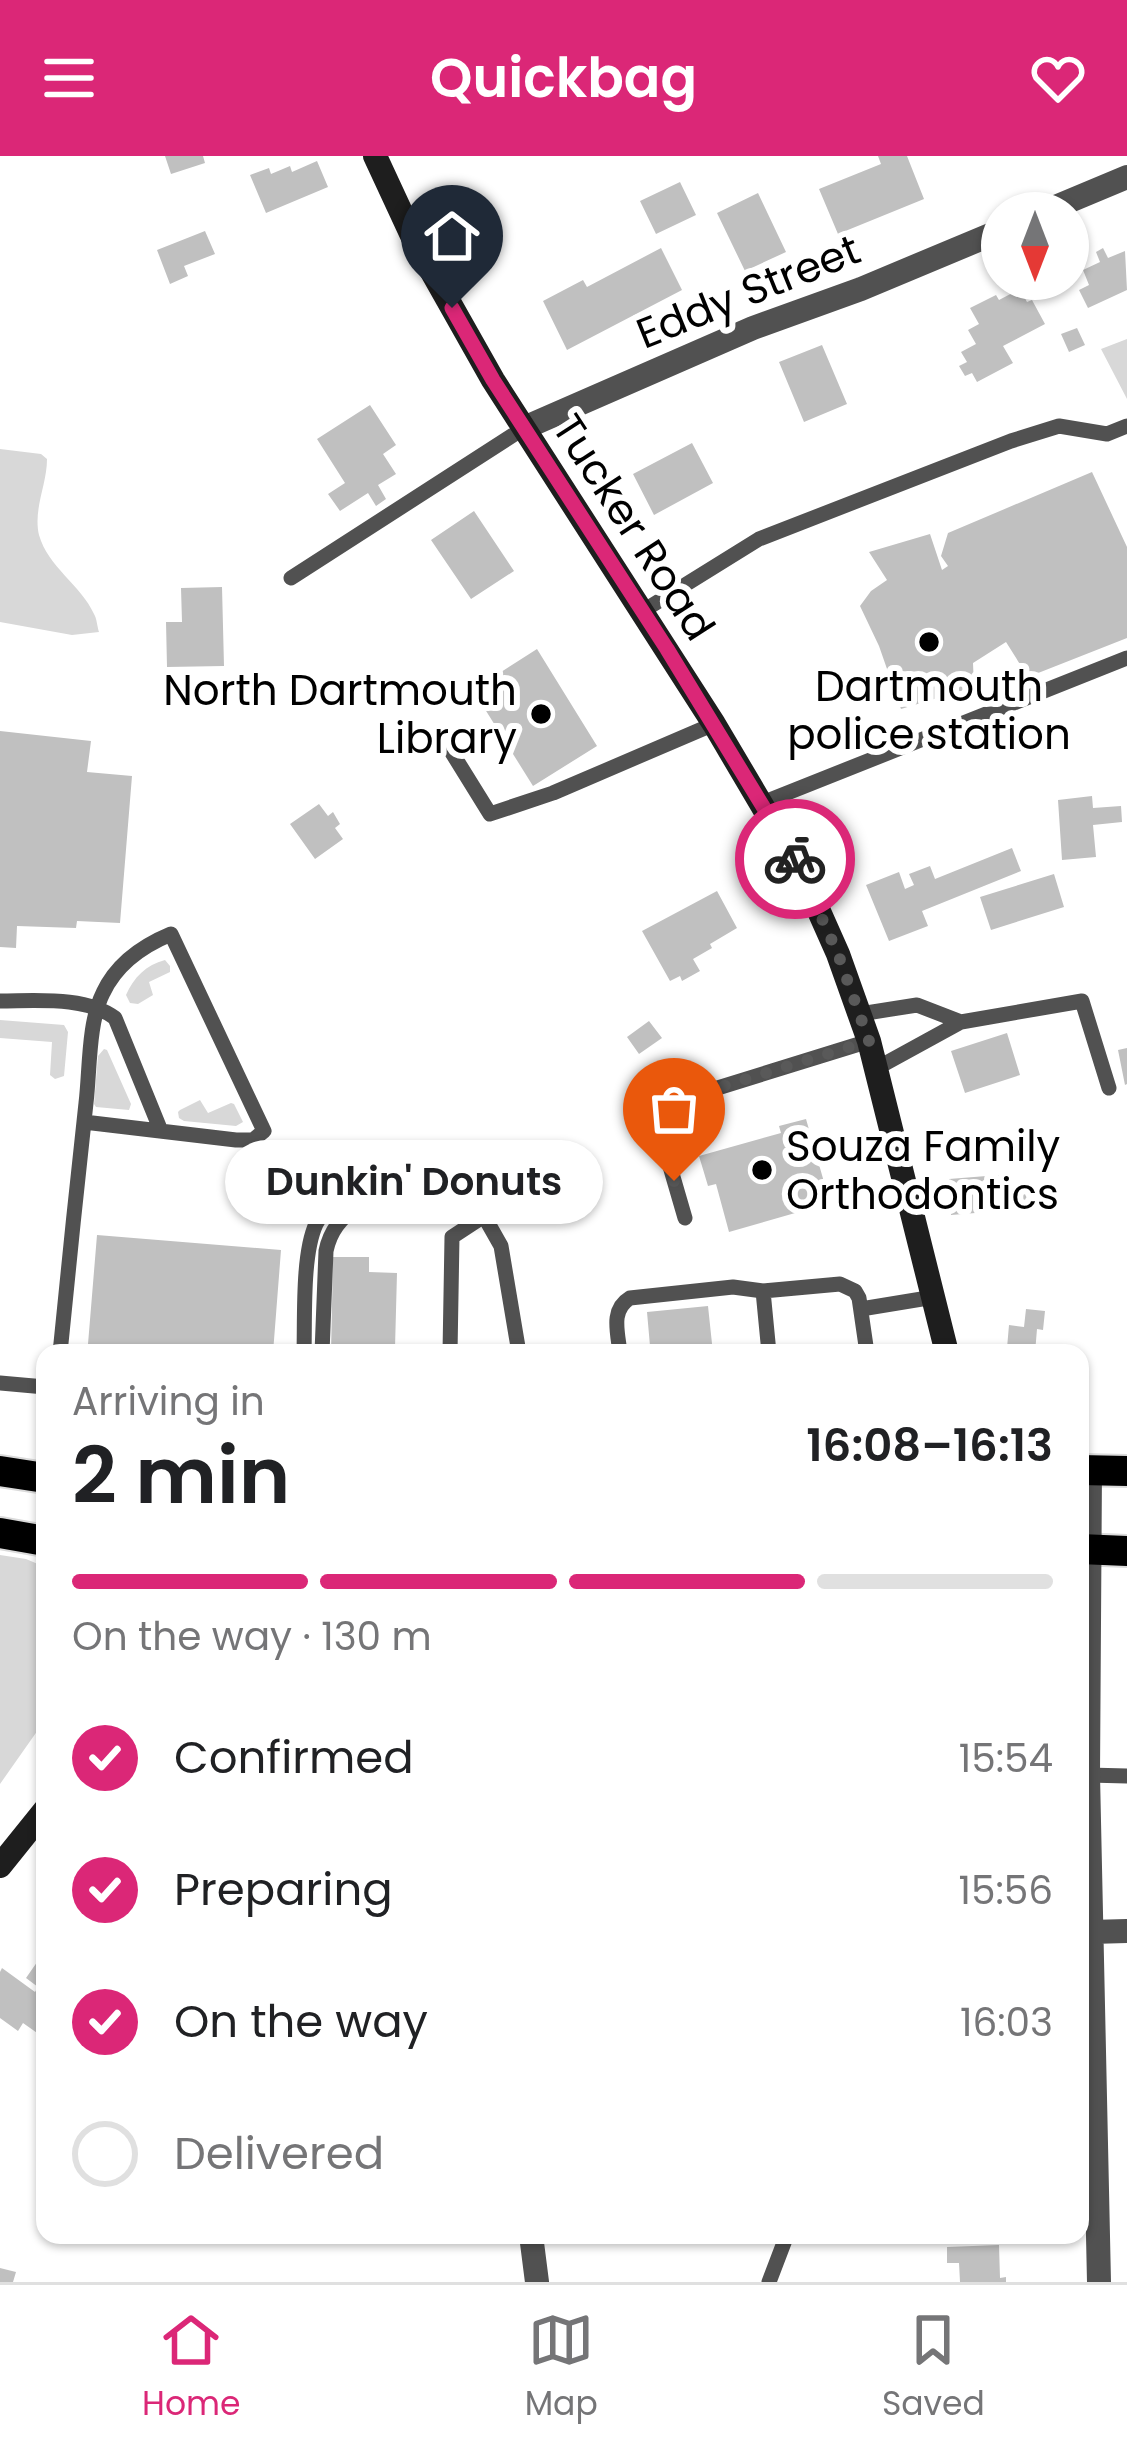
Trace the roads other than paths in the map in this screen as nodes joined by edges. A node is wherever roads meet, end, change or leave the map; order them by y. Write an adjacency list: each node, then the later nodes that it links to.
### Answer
1 (375, 156): 6 (main road, Tucker Road)
2 (1127, 177): 3 (street)
3 (1089, 193)
4 (981, 239): 6 (street, Eddy Street)
5 (1127, 425): 8 (lane)
6 (524, 428): 7 (lane); 8 (main road, Tucker Road)
7 (291, 578)
8 (643, 611): 10 (main road, Tucker Road)
9 (1127, 658): 12 (lane)
10 (714, 724): 11 (lane); 12 (main road, Tucker Road)
11 (446, 743)
12 (762, 803): 15 (main road, Tucker Road)
13 (0, 1001): 14 (lane)
14 (96, 1009): 20 (lane); 21 (lane); 21 (lane)
15 (860, 1013): 16 (lane); 17 (main road, Tucker Road)
16 (961, 1022): 18 (lane); 19 (lane)
17 (869, 1041): 18 (main road, Tucker Road); 23 (lane)
18 (877, 1068): 25 (main road, Tucker Road)
19 (1109, 1088)
20 (84, 1123): 21 (lane); 27 (lane)
21 (161, 1131)
22 (479, 1212): 28 (lane); 29 (lane); 30 (lane); 31 (lane)
23 (685, 1218)
24 (763, 1291): 26 (lane); 32 (lane); 33 (lane)
25 (934, 1298): 26 (lane); 35 (main road, Tucker Road)
26 (861, 1309): 34 (lane)
27 (61, 1344)
28 (304, 1344)
29 (322, 1344)
30 (450, 1344)
31 (517, 1344)
32 (619, 1344)
33 (768, 1344)
34 (866, 1344)
35 (945, 1344)
36 (0, 1383): 37 (lane)
37 (36, 1387)
38 (1089, 1470): 40 (main road)
39 (0, 1471): 41 (main road)
40 (1127, 1471)
41 (36, 1477)
42 (0, 1533): 43 (main road)
43 (36, 1539)
44 (1089, 1549): 45 (main road)
45 (1127, 1551)
46 (1089, 1775): 47 (lane)
47 (1127, 1776)
48 (36, 1821): 49 (main road)
49 (0, 1866)
50 (1089, 1913): 52 (street)
51 (1127, 1930): 52 (street)
52 (1091, 1932): 57 (street)
53 (532, 2244): 55 (street)
54 (783, 2244): 56 (lane)
55 (537, 2282)
56 (769, 2282)
57 (1099, 2282)

